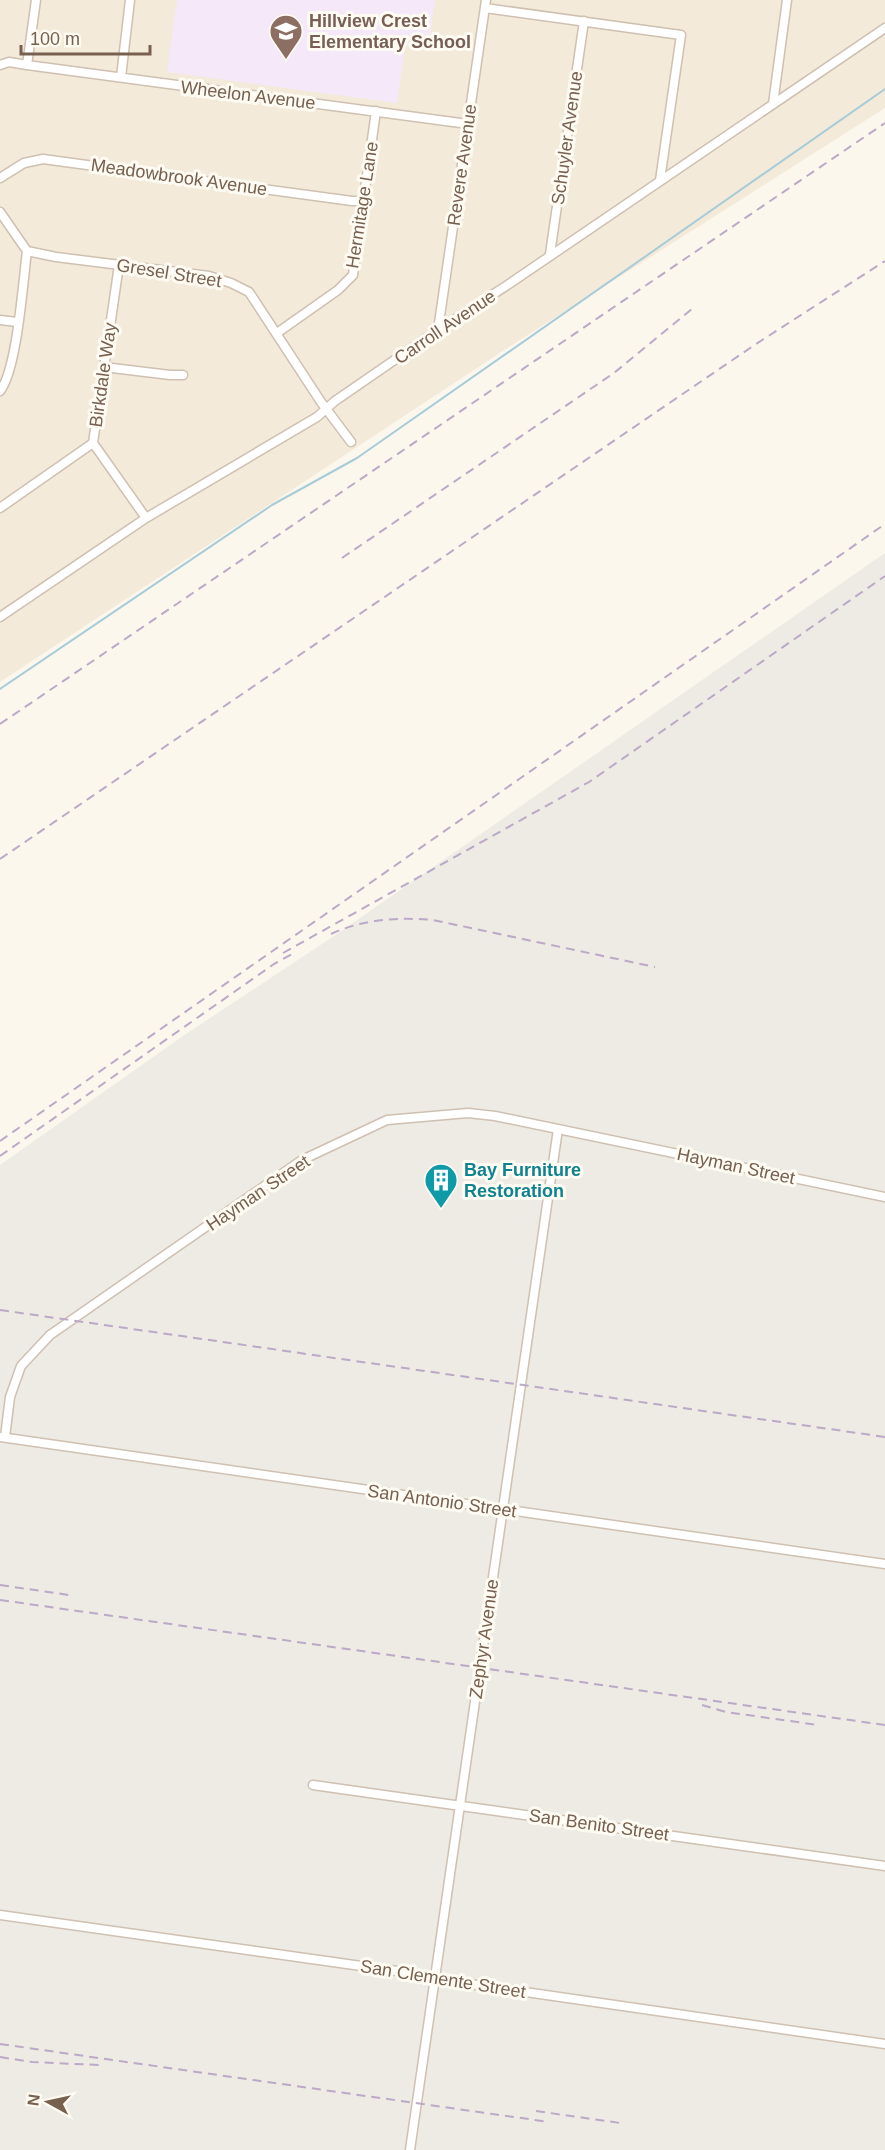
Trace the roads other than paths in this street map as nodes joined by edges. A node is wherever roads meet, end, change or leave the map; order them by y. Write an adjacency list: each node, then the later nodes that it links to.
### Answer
1 (36, 0): 8 (street)
2 (130, 0): 9 (street)
3 (787, 0): 10 (street)
4 (486, 4): 5 (street); 12 (street, Revere Avenue)
5 (584, 21): 14 (street); 18 (street, Schuyler Avenue)
6 (885, 28): 10 (street, Carroll Avenue)
7 (0, 65): 8 (street, Wheelon Avenue)
8 (27, 65): 9 (street, Wheelon Avenue)
9 (121, 77): 11 (street, Wheelon Avenue)
10 (773, 104): 14 (street, Carroll Avenue)
11 (376, 111): 12 (street, Wheelon Avenue); 15 (street, Hermitage Lane)
12 (468, 124): 22 (street, Revere Avenue)
13 (0, 178): 15 (street, Meadowbrook Avenue)
14 (660, 180): 18 (street, Carroll Avenue)
15 (363, 201): 23 (street, Hermitage Lane)
16 (0, 212): 17 (street)
17 (27, 251): 19 (street, Gresel Street); 21 (street)
18 (550, 255): 22 (street, Carroll Avenue)
19 (119, 265): 23 (street, Gresel Street); 24 (street, Birkdale Way)
20 (0, 320): 21 (street)
21 (17, 322): 26 (street)
22 (438, 330): 27 (street, Carroll Avenue)
23 (277, 333): 27 (street, Gresel Street)
24 (104, 368): 25 (street); 29 (street, Birkdale Way)
25 (183, 375)
26 (0, 391)
27 (327, 408): 28 (street, Gresel Street); 31 (street, Carroll Avenue)
28 (351, 442)
29 (93, 443): 30 (street, Birkdale Way); 31 (street)
30 (0, 508)
31 (146, 519): 32 (street, Carroll Avenue)
32 (0, 617)
33 (558, 1129): 34 (street, Hayman Street); 35 (street, Hayman Street); 36 (street, Zephyr Avenue)
34 (885, 1197)
35 (2, 1437): 36 (street, San Antonio Street)
36 (503, 1510): 37 (street, San Antonio Street); 39 (street, Zephyr Avenue)
37 (885, 1564)
38 (313, 1785): 39 (street, San Benito Street)
39 (460, 1806): 40 (street, San Benito Street); 42 (street, Zephyr Avenue)
40 (885, 1866)
41 (0, 1915): 42 (street, San Clemente Street)
42 (435, 1979): 43 (street, San Clemente Street); 44 (street, Zephyr Avenue)
43 (885, 2044)
44 (410, 2150)

